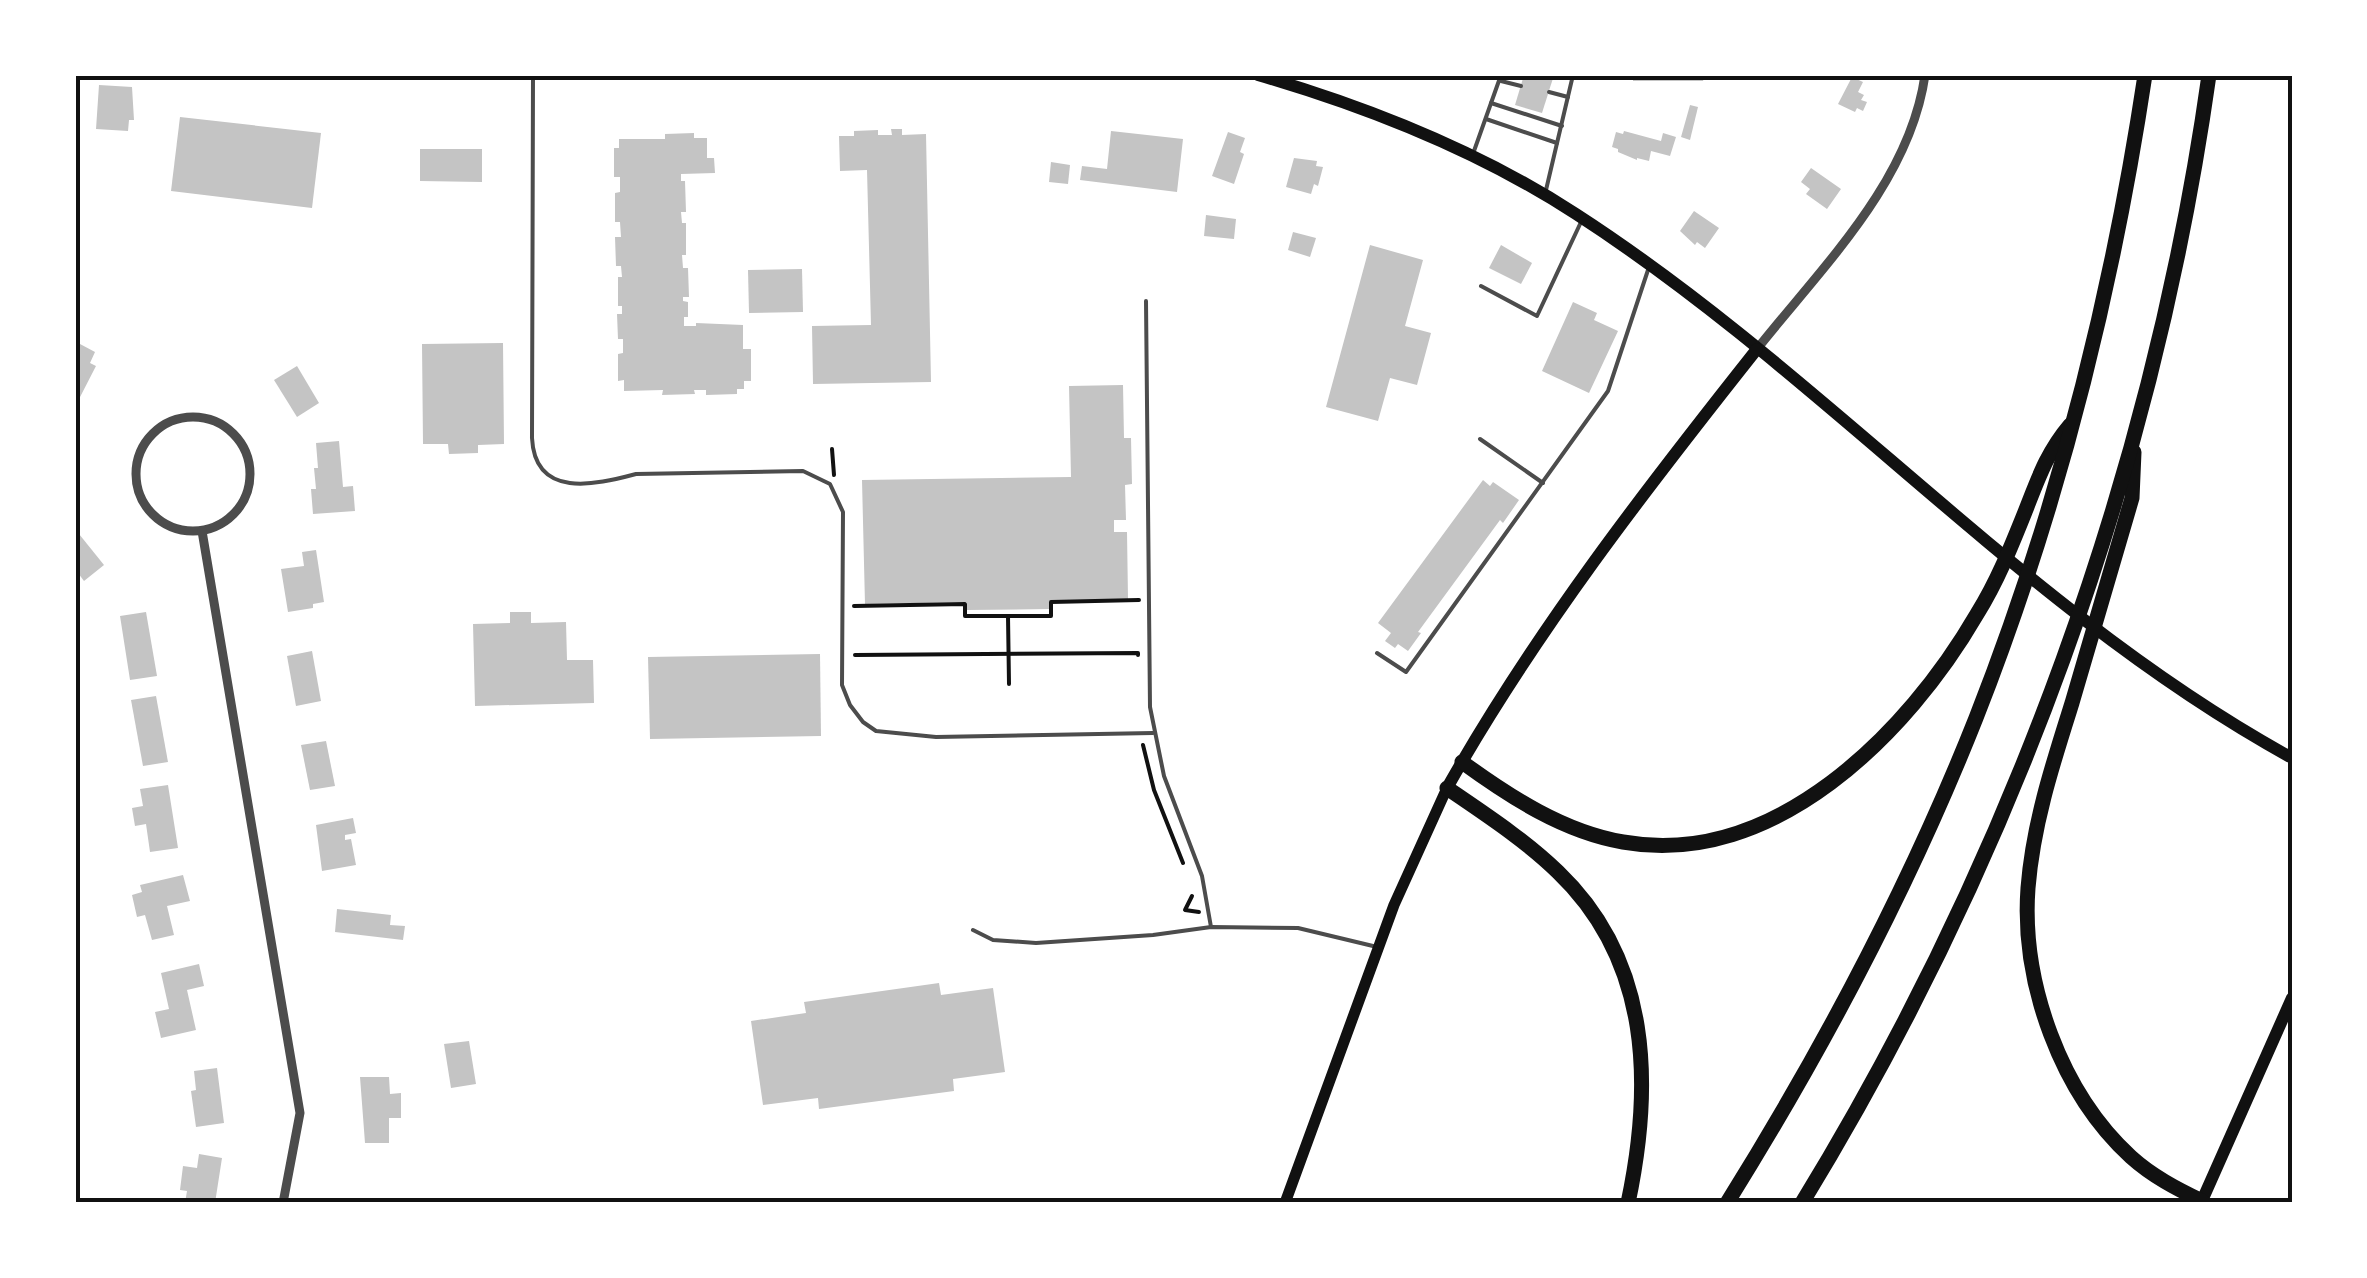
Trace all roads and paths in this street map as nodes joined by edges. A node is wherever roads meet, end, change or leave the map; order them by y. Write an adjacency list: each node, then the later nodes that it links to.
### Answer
1 (533, 75): 32 (lane)
2 (1258, 75): 15 (main road)
3 (1572, 75): 10 (lane)
4 (1925, 75): 21 (street)
5 (2145, 75): 22 (highway)
6 (2209, 75): 23 (highway)
7 (1500, 78): 8 (lane); 11 (lane)
8 (1521, 86)
9 (1549, 92): 10 (lane)
10 (1568, 98): 13 (lane)
11 (1491, 103): 12 (lane); 13 (lane)
12 (1485, 119): 14 (lane); 15 (lane)
13 (1562, 126): 14 (lane)
14 (1558, 143): 16 (lane)
15 (1472, 157): 16 (main road)
16 (1545, 195): 17 (main road)
17 (1582, 218): 18 (main road); 19 (lane)
18 (1649, 265): 21 (main road); 25 (lane)
19 (1481, 286)
20 (1146, 300): 27 (lane)
21 (1757, 350): 33 (main road); 34 (main road)
22 (2072, 422): 34 (highway); 44 (highway)
23 (2133, 438): 40 (highway); 45 (highway)
24 (1480, 439): 25 (lane)
25 (1542, 482): 30 (lane)
26 (202, 531): 26 (street); 41 (street)
27 (1148, 602): 29 (path); 32 (lane)
28 (854, 606): 29 (path)
29 (1008, 616): 31 (path)
30 (1378, 653)
31 (1009, 684)
32 (1153, 733): 36 (lane)
33 (2292, 758)
34 (1462, 762): 35 (main road)
35 (1448, 788): 38 (main road); 43 (highway)
36 (1211, 927): 37 (lane); 38 (lane)
37 (973, 930)
38 (1378, 948): 42 (main road)
39 (2292, 998): 40 (main road)
40 (2201, 1202)
41 (283, 1203)
42 (1286, 1203)
43 (1628, 1203)
44 (1727, 1203)
45 (1802, 1203)

